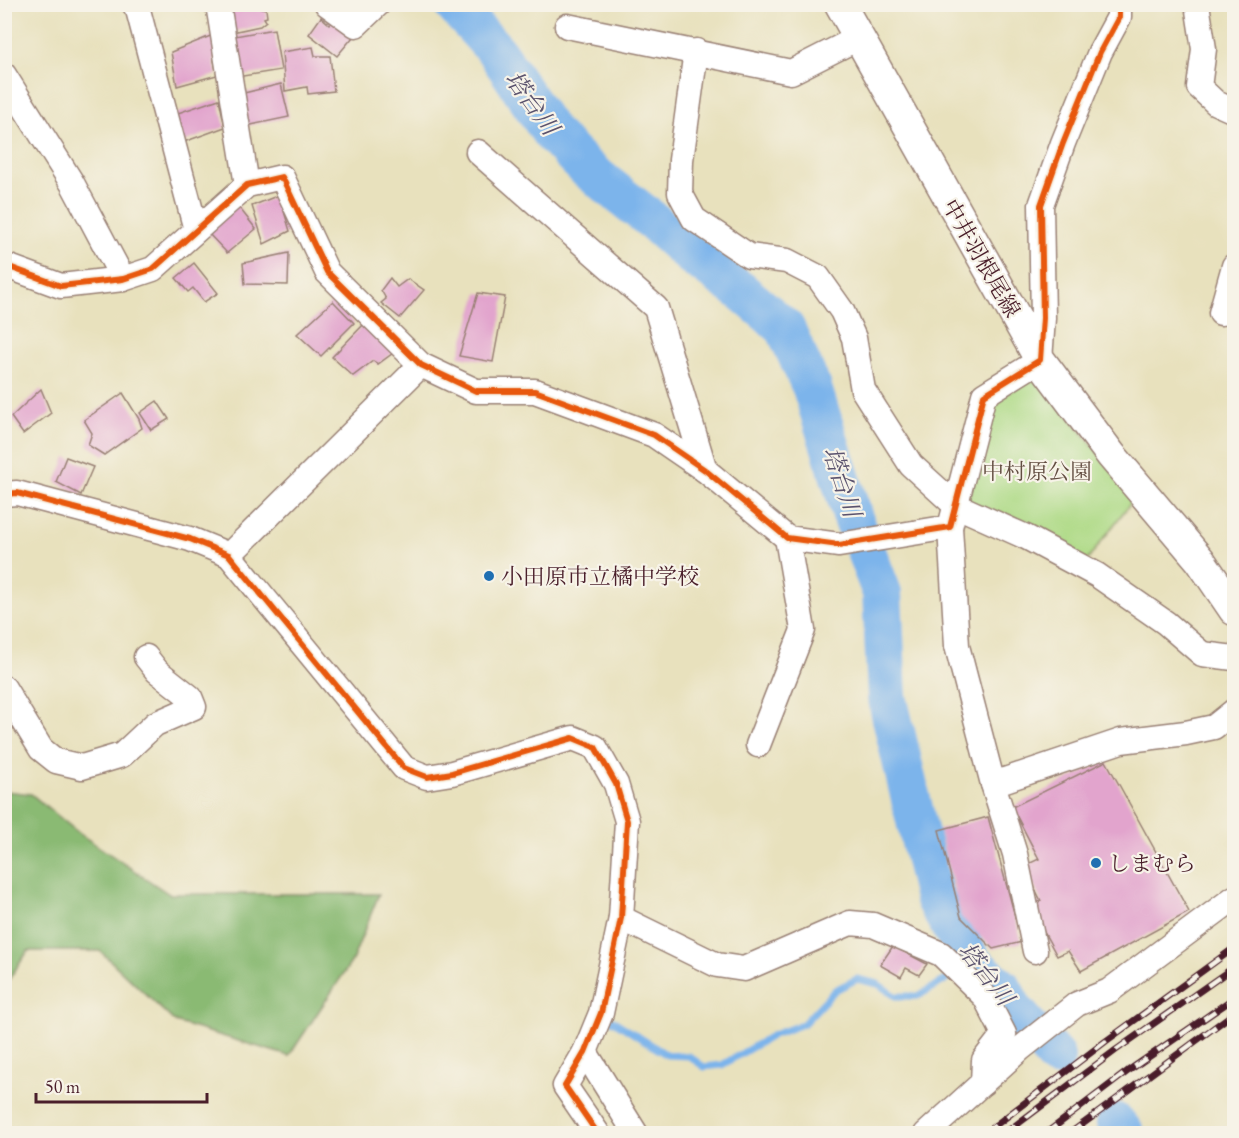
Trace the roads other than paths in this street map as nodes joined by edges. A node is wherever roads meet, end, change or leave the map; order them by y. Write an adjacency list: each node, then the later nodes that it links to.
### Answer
1 (218, 4): 14 (street)
2 (327, 4): 3 (street)
3 (378, 4)
4 (840, 4): 9 (main road, 中井羽根尾線)
5 (1119, 4): 20 (street)
6 (1197, 4): 12 (street)
7 (140, 6): 15 (street)
8 (567, 26): 10 (street)
9 (858, 38): 10 (street); 20 (main road, 中井羽根尾線)
10 (696, 51): 24 (street)
11 (4, 75): 18 (street)
12 (1234, 111)
13 (478, 152): 22 (street)
14 (247, 185): 15 (street); 21 (street)
15 (196, 230): 18 (street)
16 (4, 266): 18 (street)
17 (1234, 267): 19 (street)
18 (123, 279)
19 (1221, 313)
20 (1040, 360): 24 (street); 27 (main road, 中井羽根尾線)
21 (420, 365): 22 (street); 26 (street)
22 (705, 470): 25 (street)
23 (4, 494): 26 (street)
24 (952, 516): 25 (street); 29 (street); 33 (street)
25 (787, 538): 32 (street)
26 (229, 555): 35 (street)
27 (1234, 610)
28 (146, 657): 30 (street)
29 (1234, 658)
30 (4, 688)
31 (1234, 711): 33 (street)
32 (758, 745)
33 (993, 784): 36 (street)
34 (1234, 898): 38 (street)
35 (621, 918): 37 (street); 38 (street)
36 (1035, 951)
37 (585, 1052): 39 (street); 40 (street)
38 (983, 1083): 41 (street)
39 (598, 1134)
40 (636, 1134)
41 (926, 1134)

